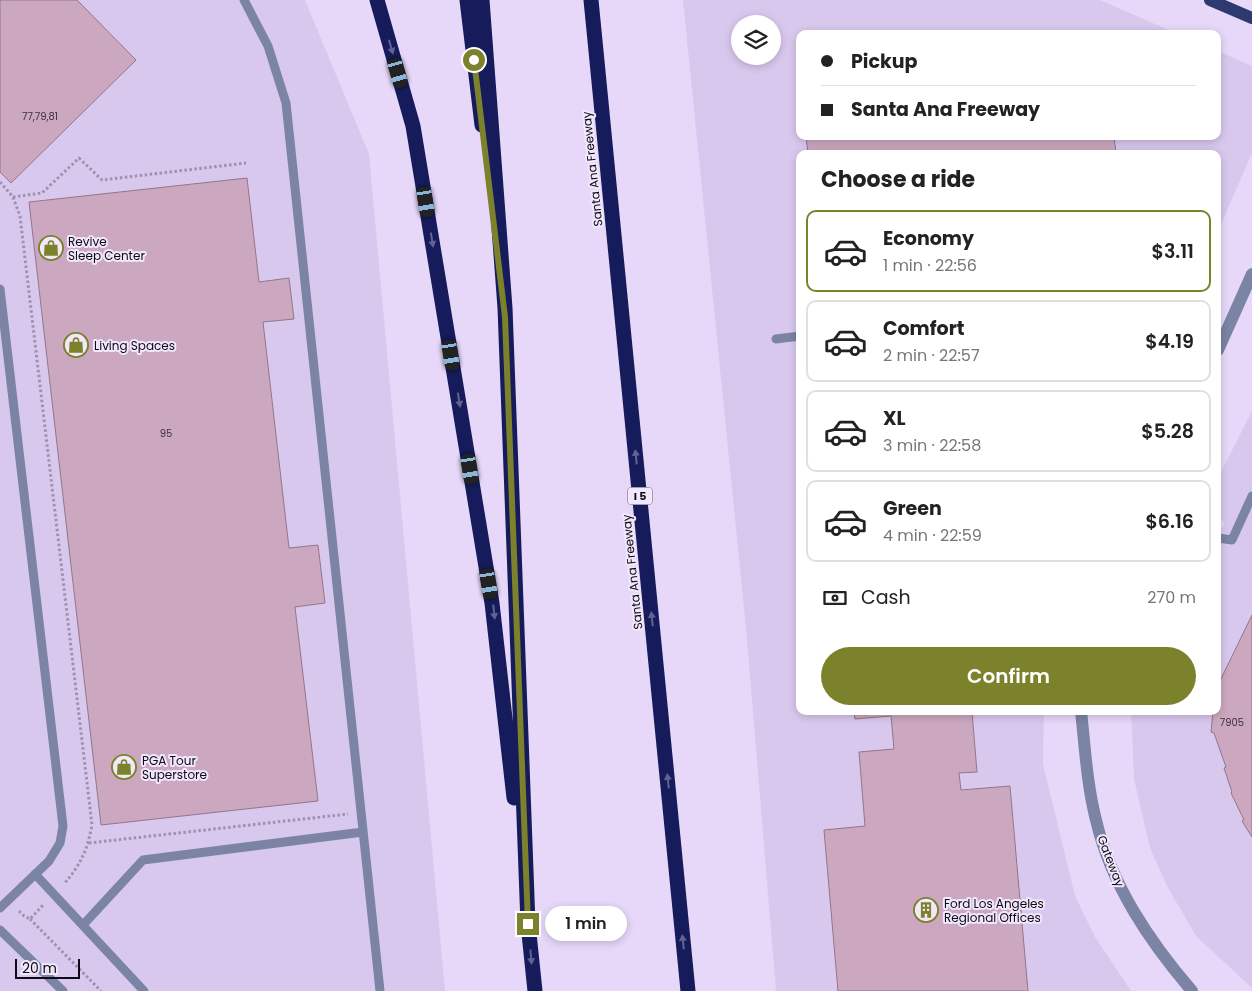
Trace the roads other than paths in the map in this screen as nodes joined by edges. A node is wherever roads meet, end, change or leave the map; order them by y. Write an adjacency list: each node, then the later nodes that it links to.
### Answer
1 (244, 0): 17 (lane)
2 (377, 0): 20 (highway, one-way to 20)
3 (467, 0): 10 (highway)
4 (482, 0): 10 (highway)
5 (591, 0): 27 (highway, Santa Ana Freeway / I 5, one-way to 5)
6 (1210, 0): 7 (main road)
7 (1252, 18)
8 (1252, 274): 13 (street)
9 (0, 289): 18 (lane)
10 (505, 317): 20 (highway)
11 (796, 336): 12 (lane)
12 (776, 339)
13 (1221, 343)
14 (1252, 496): 15 (lane)
15 (1221, 538)
16 (1081, 715): 28 (street, Gateway)
17 (363, 832): 21 (lane); 25 (lane)
18 (35, 874): 19 (lane); 21 (lane)
19 (0, 908)
20 (528, 924): 26 (highway, one-way to 26)
21 (83, 925): 24 (lane)
22 (0, 930): 23 (lane)
23 (64, 991)
24 (144, 991)
25 (380, 991)
26 (534, 991)
27 (688, 991)
28 (1192, 991)

